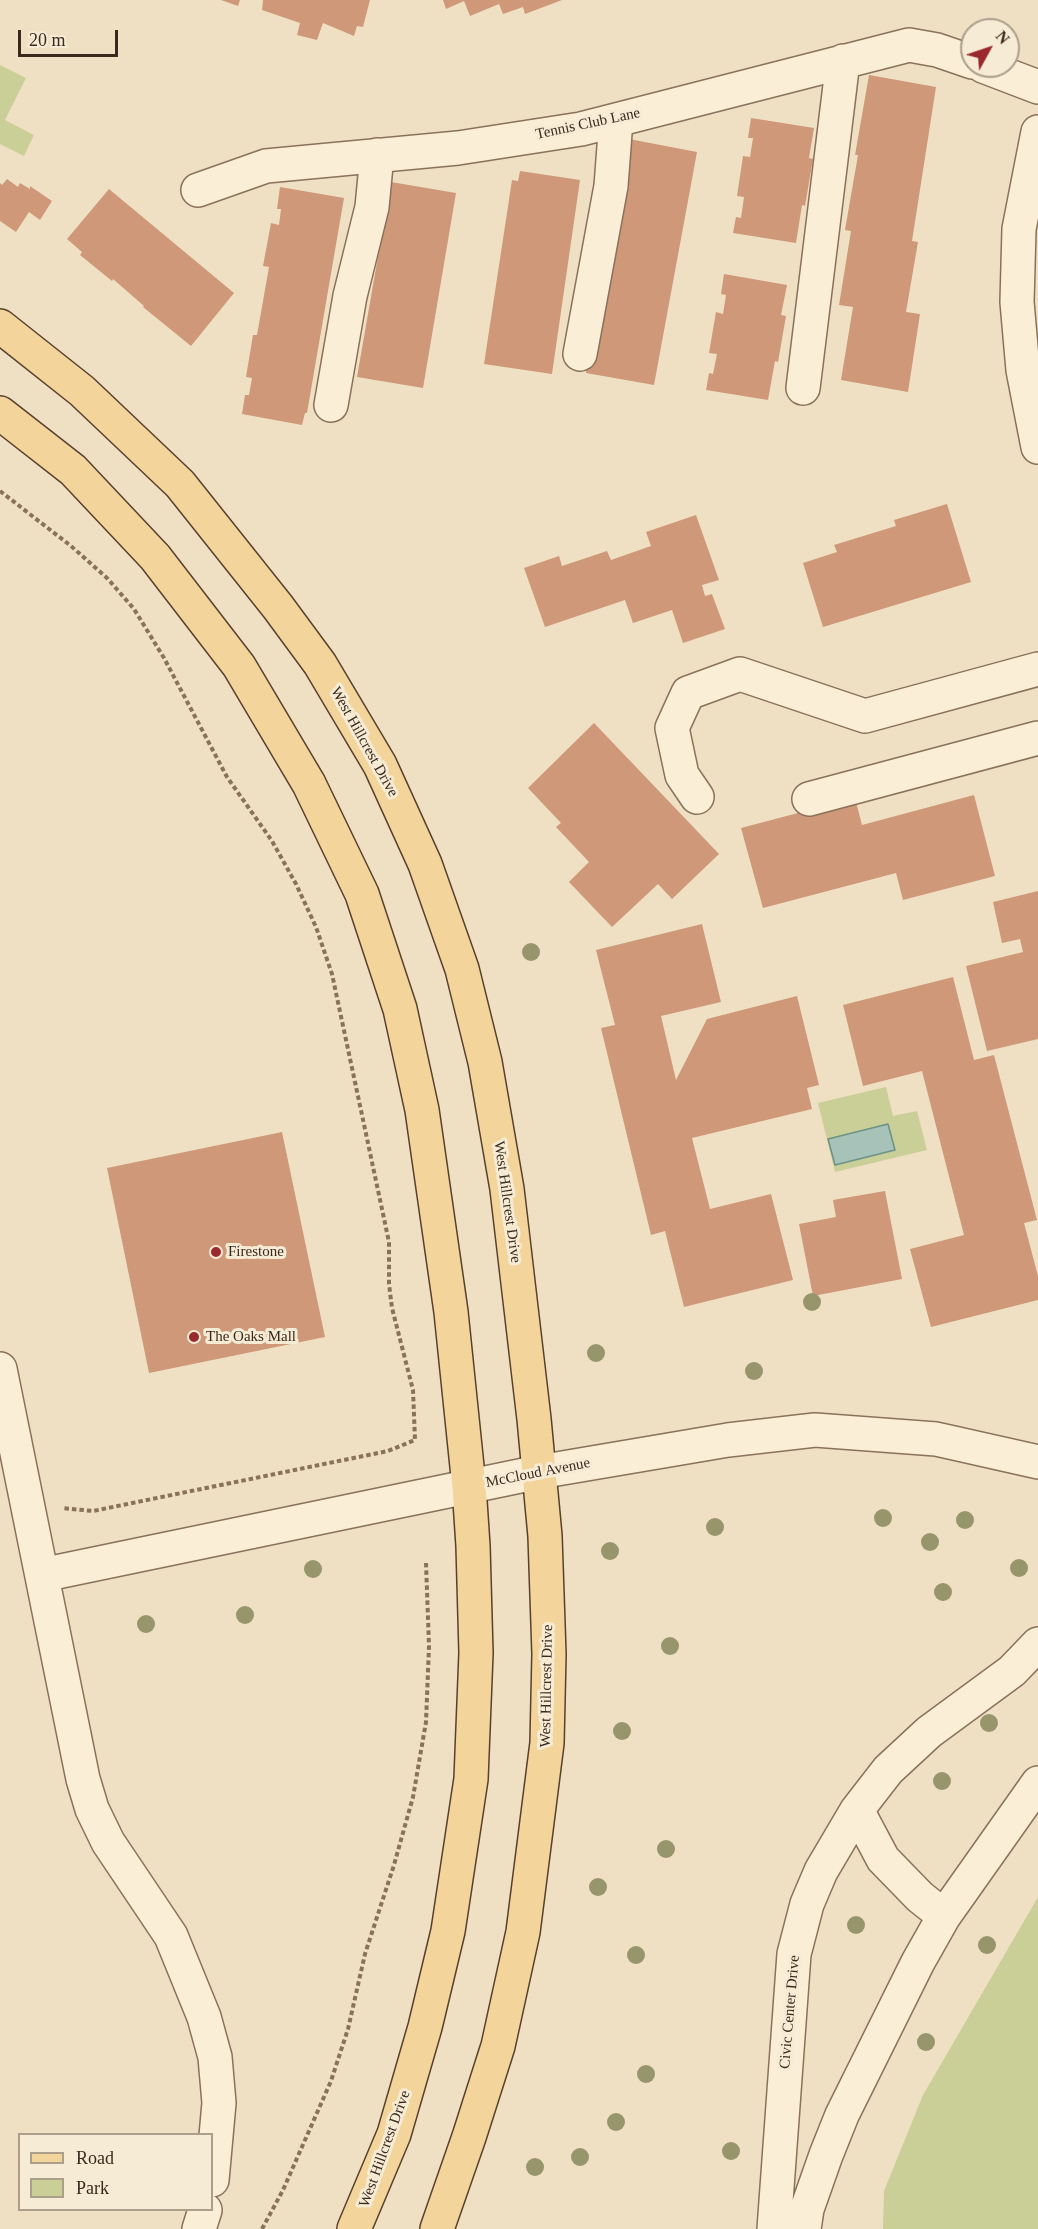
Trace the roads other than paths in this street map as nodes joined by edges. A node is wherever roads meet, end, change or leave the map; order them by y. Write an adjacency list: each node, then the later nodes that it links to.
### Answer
1 (960, 58): 2 (street, Tennis Club Lane)
2 (843, 62): 5 (street, Tennis Club Lane); 11 (street)
3 (1014, 78): 4 (street)
4 (1038, 87)
5 (616, 120): 7 (street, Tennis Club Lane); 10 (street)
6 (1038, 132): 14 (street)
7 (376, 155): 8 (street, Tennis Club Lane); 12 (street)
8 (198, 190)
9 (0, 326): 21 (main road, West Hillcrest Drive)
10 (580, 354)
11 (803, 388)
12 (331, 405)
13 (0, 413): 22 (main road, West Hillcrest Drive)
14 (1038, 447)
15 (1038, 669): 17 (street)
16 (1038, 738): 18 (street)
17 (698, 797)
18 (809, 799)
19 (0, 1369): 23 (street)
20 (1038, 1462): 21 (street, McCloud Avenue)
21 (539, 1472): 22 (street, McCloud Avenue); 32 (main road, West Hillcrest Drive)
22 (469, 1486): 23 (street, McCloud Avenue); 31 (main road, West Hillcrest Drive)
23 (42, 1575): 28 (street)
24 (1038, 1644): 26 (street, Civic Center Drive)
25 (1038, 1783): 27 (street)
26 (857, 1810): 27 (street); 33 (street, Civic Center Drive)
27 (944, 1916): 34 (street)
28 (213, 2169)
29 (205, 2211): 30 (street)
30 (199, 2229)
31 (354, 2229)
32 (436, 2229)
33 (774, 2229)
34 (804, 2229)

